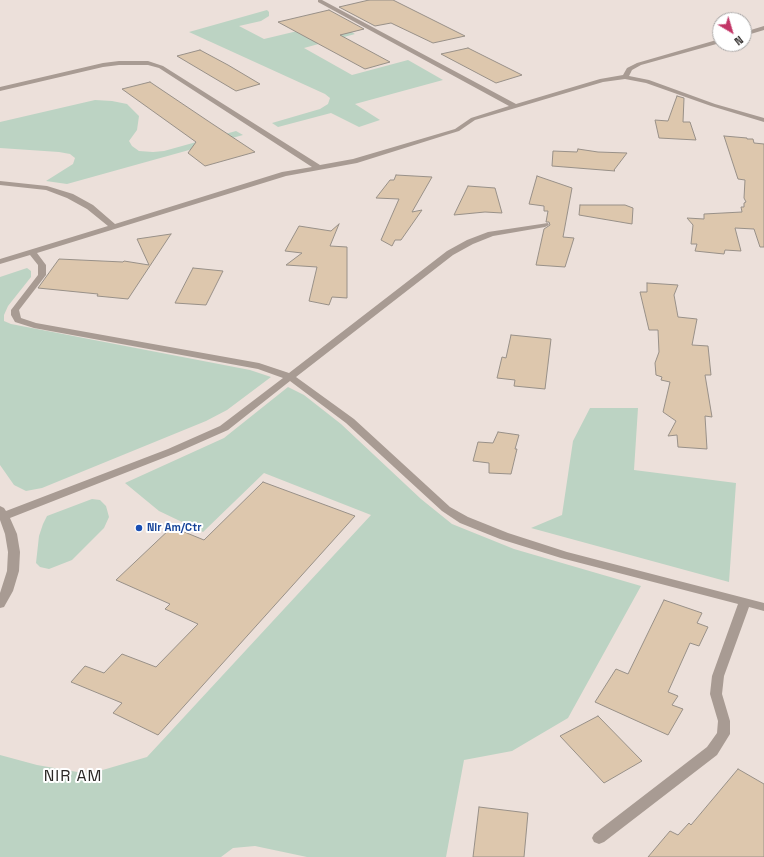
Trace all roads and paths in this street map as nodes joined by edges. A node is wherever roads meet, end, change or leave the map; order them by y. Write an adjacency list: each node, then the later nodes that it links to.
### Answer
1 (320, 1): 7 (street)
2 (764, 28): 3 (street)
3 (752, 32)
4 (712, 43): 5 (street)
5 (625, 77): 7 (street); 8 (street)
6 (0, 89): 9 (street)
7 (515, 106): 9 (street)
8 (764, 120)
9 (318, 167): 12 (street)
10 (0, 183): 12 (street)
11 (545, 225): 15 (street)
12 (114, 227): 13 (street)
13 (32, 252): 14 (street); 15 (street)
14 (0, 262)
15 (290, 377): 16 (street); 17 (street)
16 (2, 513): 18 (street)
17 (744, 602): 19 (street); 20 (street)
18 (0, 604)
19 (764, 607)
20 (599, 838)

